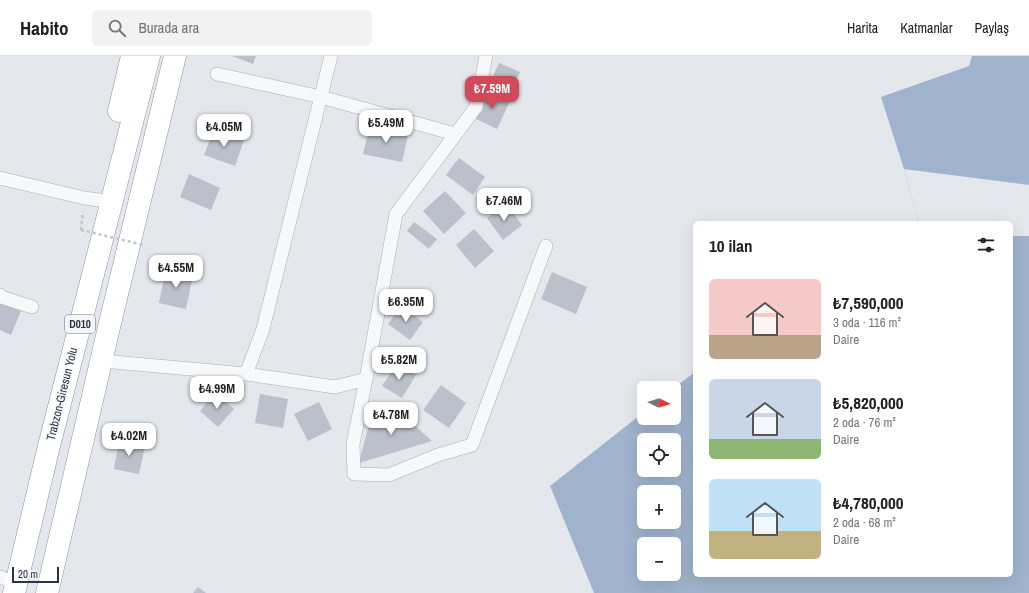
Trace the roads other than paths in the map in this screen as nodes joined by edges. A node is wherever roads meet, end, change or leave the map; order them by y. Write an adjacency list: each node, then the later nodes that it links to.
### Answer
1 (132, 56): 11 (highway)
2 (149, 56): 19 (highway, Trabzon-Giresun Yolu / D010)
3 (175, 56): 15 (highway, D010)
4 (186, 56): 15 (highway)
5 (331, 56): 8 (street)
6 (486, 56): 9 (street)
7 (217, 74): 8 (street)
8 (321, 97): 9 (street); 17 (street)
9 (456, 134): 18 (street)
10 (0, 178): 11 (street)
11 (91, 199): 19 (highway)
12 (546, 246): 18 (street)
13 (0, 295): 14 (street)
14 (32, 307)
15 (110, 323): 16 (highway, D010)
16 (102, 361): 17 (street); 21 (highway, D010)
17 (246, 374): 18 (street)
18 (366, 379)
19 (48, 450): 20 (highway, Trabzon-Giresun Yolu / D010)
20 (10, 584)
21 (47, 593)

